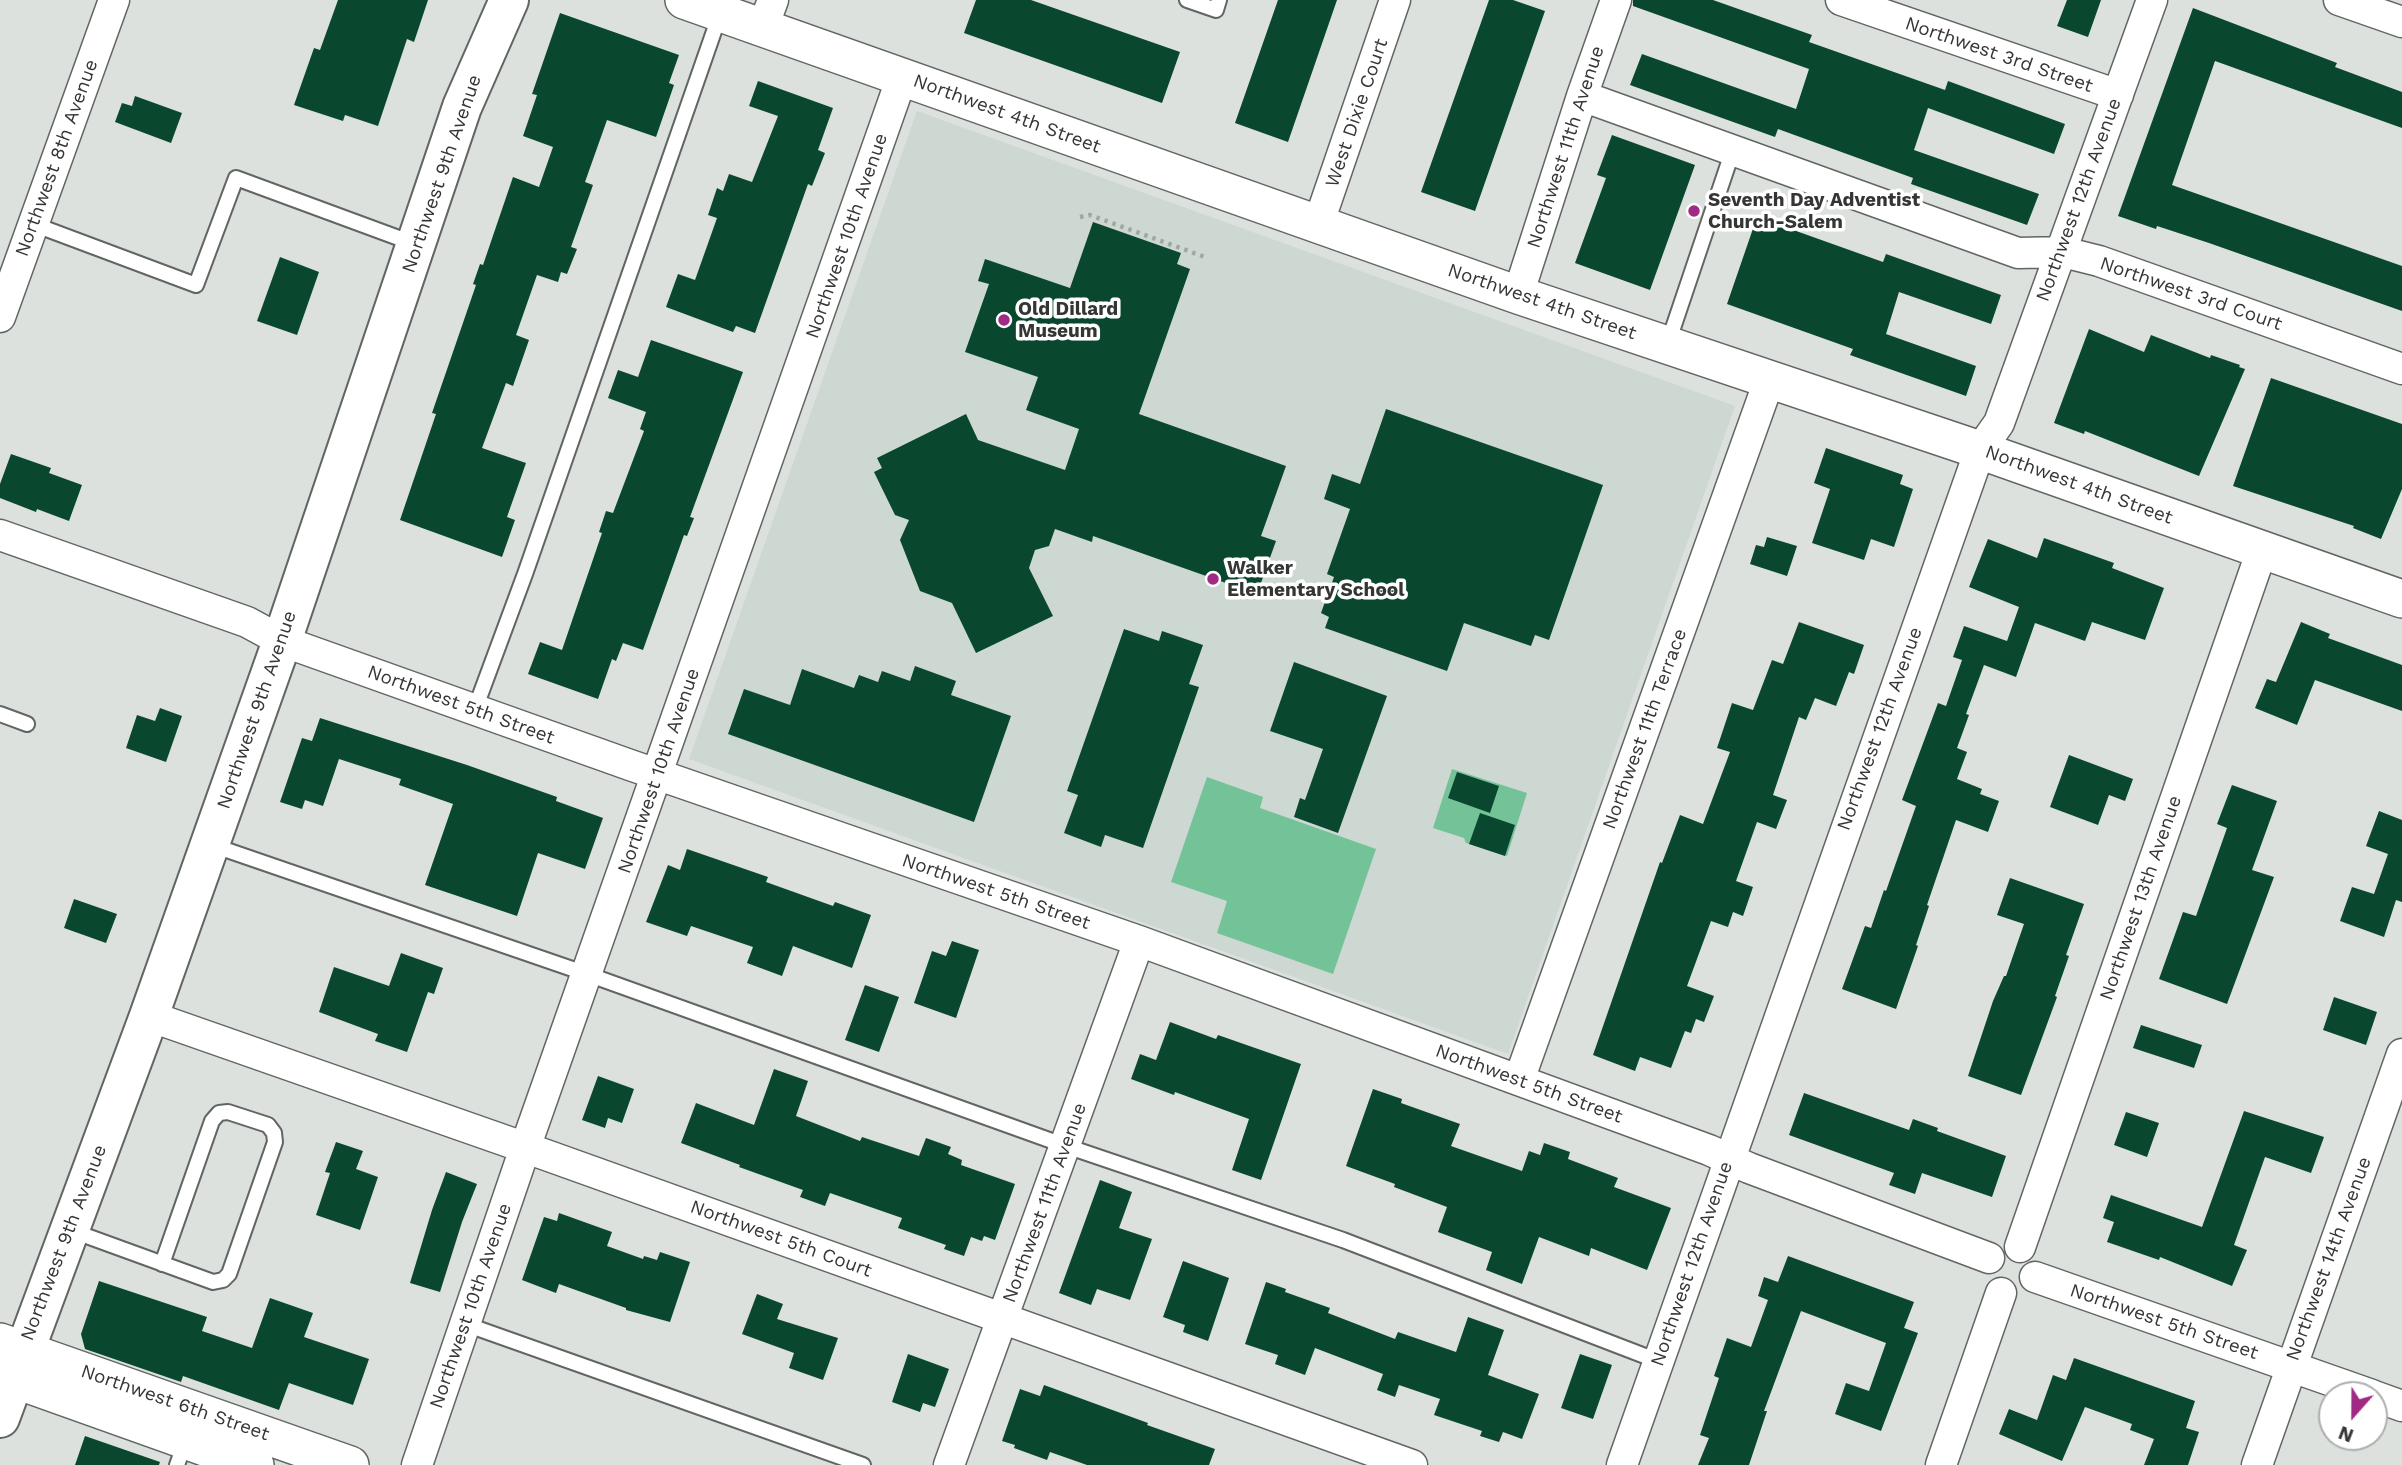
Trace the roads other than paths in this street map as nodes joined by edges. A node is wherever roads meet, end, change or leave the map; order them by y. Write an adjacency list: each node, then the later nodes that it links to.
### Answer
1 (114, 0): 18 (street, Northwest 8th Avenue)
2 (509, 0): 20 (main road, Northwest 9th Avenue)
3 (684, 0): 11 (street, Northwest 4th Street)
4 (1187, 0): 5 (lane)
5 (1219, 0)
6 (1395, 0): 19 (street, West Dixie Court)
7 (1616, 0): 16 (street, Northwest 11th Avenue)
8 (1840, 0): 15 (street, Northwest 3rd Street)
9 (2152, 0): 15 (street, Northwest 12th Avenue)
10 (2339, 0): 13 (street)
11 (720, 13): 12 (street, Northwest 4th Street); 32 (lane)
12 (768, 14): 14 (street, Northwest 4th Street)
13 (2402, 22)
14 (902, 77): 19 (street, Northwest 4th Street); 35 (street, Northwest 10th Avenue)
15 (2118, 95): 21 (street, Northwest 12th Avenue)
16 (1582, 96): 17 (street, Northwest 3rd Court); 22 (street, Northwest 11th Avenue)
17 (1733, 150): 21 (street, Northwest 3rd Court); 24 (lane)
18 (33, 224): 20 (lane); 23 (street, Northwest 8th Avenue)
19 (1318, 225): 22 (street, Northwest 4th Street)
20 (417, 245): 31 (main road, Northwest 9th Avenue)
21 (2063, 253): 25 (street, Northwest 3rd Court); 27 (street, Northwest 12th Avenue)
22 (1518, 295): 24 (street, Northwest 4th Street)
23 (0, 317)
24 (1667, 344): 26 (street, Northwest 4th Street)
25 (2402, 369)
26 (1770, 379): 27 (street, Northwest 4th Street); 41 (street, Northwest 11th Terrace)
27 (1980, 450): 29 (street, Northwest 4th Street); 44 (street, Northwest 12th Avenue)
28 (0, 535): 31 (street, Northwest 5th Street)
29 (2262, 550): 30 (street, Northwest 4th Street); 46 (street, Northwest 13th Avenue)
30 (2402, 599)
31 (282, 641): 32 (street, Northwest 5th Street); 36 (main road, Northwest 9th Avenue)
32 (475, 709): 35 (street, Northwest 5th Street)
33 (0, 714): 34 (lane)
34 (27, 724)
35 (658, 775): 37 (street, Northwest 5th Street); 38 (street, Northwest 10th Avenue)
36 (210, 844): 38 (lane); 39 (main road, Northwest 9th Avenue)
37 (1139, 941): 41 (street, Northwest 5th Street); 42 (street, Northwest 11th Avenue)
38 (587, 974): 42 (lane); 43 (street, Northwest 10th Avenue)
39 (149, 1016): 43 (street, Northwest 5th Court); 45 (main road, Northwest 9th Avenue)
40 (2402, 1054): 55 (street, Northwest 14th Avenue)
41 (1519, 1080): 44 (street, Northwest 5th Street)
42 (1066, 1146): 51 (street, Northwest 11th Avenue); 54 (lane)
43 (525, 1148): 51 (street, Northwest 5th Court); 52 (street, Northwest 10th Avenue)
44 (1729, 1157): 47 (street, Northwest 5th Street); 54 (street, Northwest 12th Avenue)
45 (69, 1230): 48 (lane); 53 (main road, Northwest 9th Avenue)
46 (2020, 1247): 47 (street); 49 (street)
47 (1989, 1258): 50 (street)
48 (162, 1264): 48 (lane)
49 (2035, 1277): 50 (street); 55 (street, Northwest 5th Street)
50 (2001, 1293): 66 (street)
51 (1004, 1319): 63 (street, Northwest 11th Avenue); 64 (street, Northwest 5th Court)
52 (465, 1324): 61 (street, Northwest 10th Avenue); 62 (lane)
53 (10, 1361): 57 (main road, Northwest 9th Avenue); 58 (street, Northwest 6th Street); 60 (street, Northwest 6th Street)
54 (1658, 1361): 65 (street, Northwest 12th Avenue)
55 (2291, 1366): 56 (street, Northwest 5th Street); 67 (street, Northwest 14th Avenue)
56 (2333, 1381)
57 (0, 1418)
58 (182, 1452): 59 (street, Northwest 6th Street)
59 (255, 1465)
60 (350, 1465)
61 (417, 1465)
62 (863, 1465)
63 (949, 1465)
64 (1412, 1465)
65 (1622, 1465)
66 (1941, 1465)
67 (2257, 1465)

